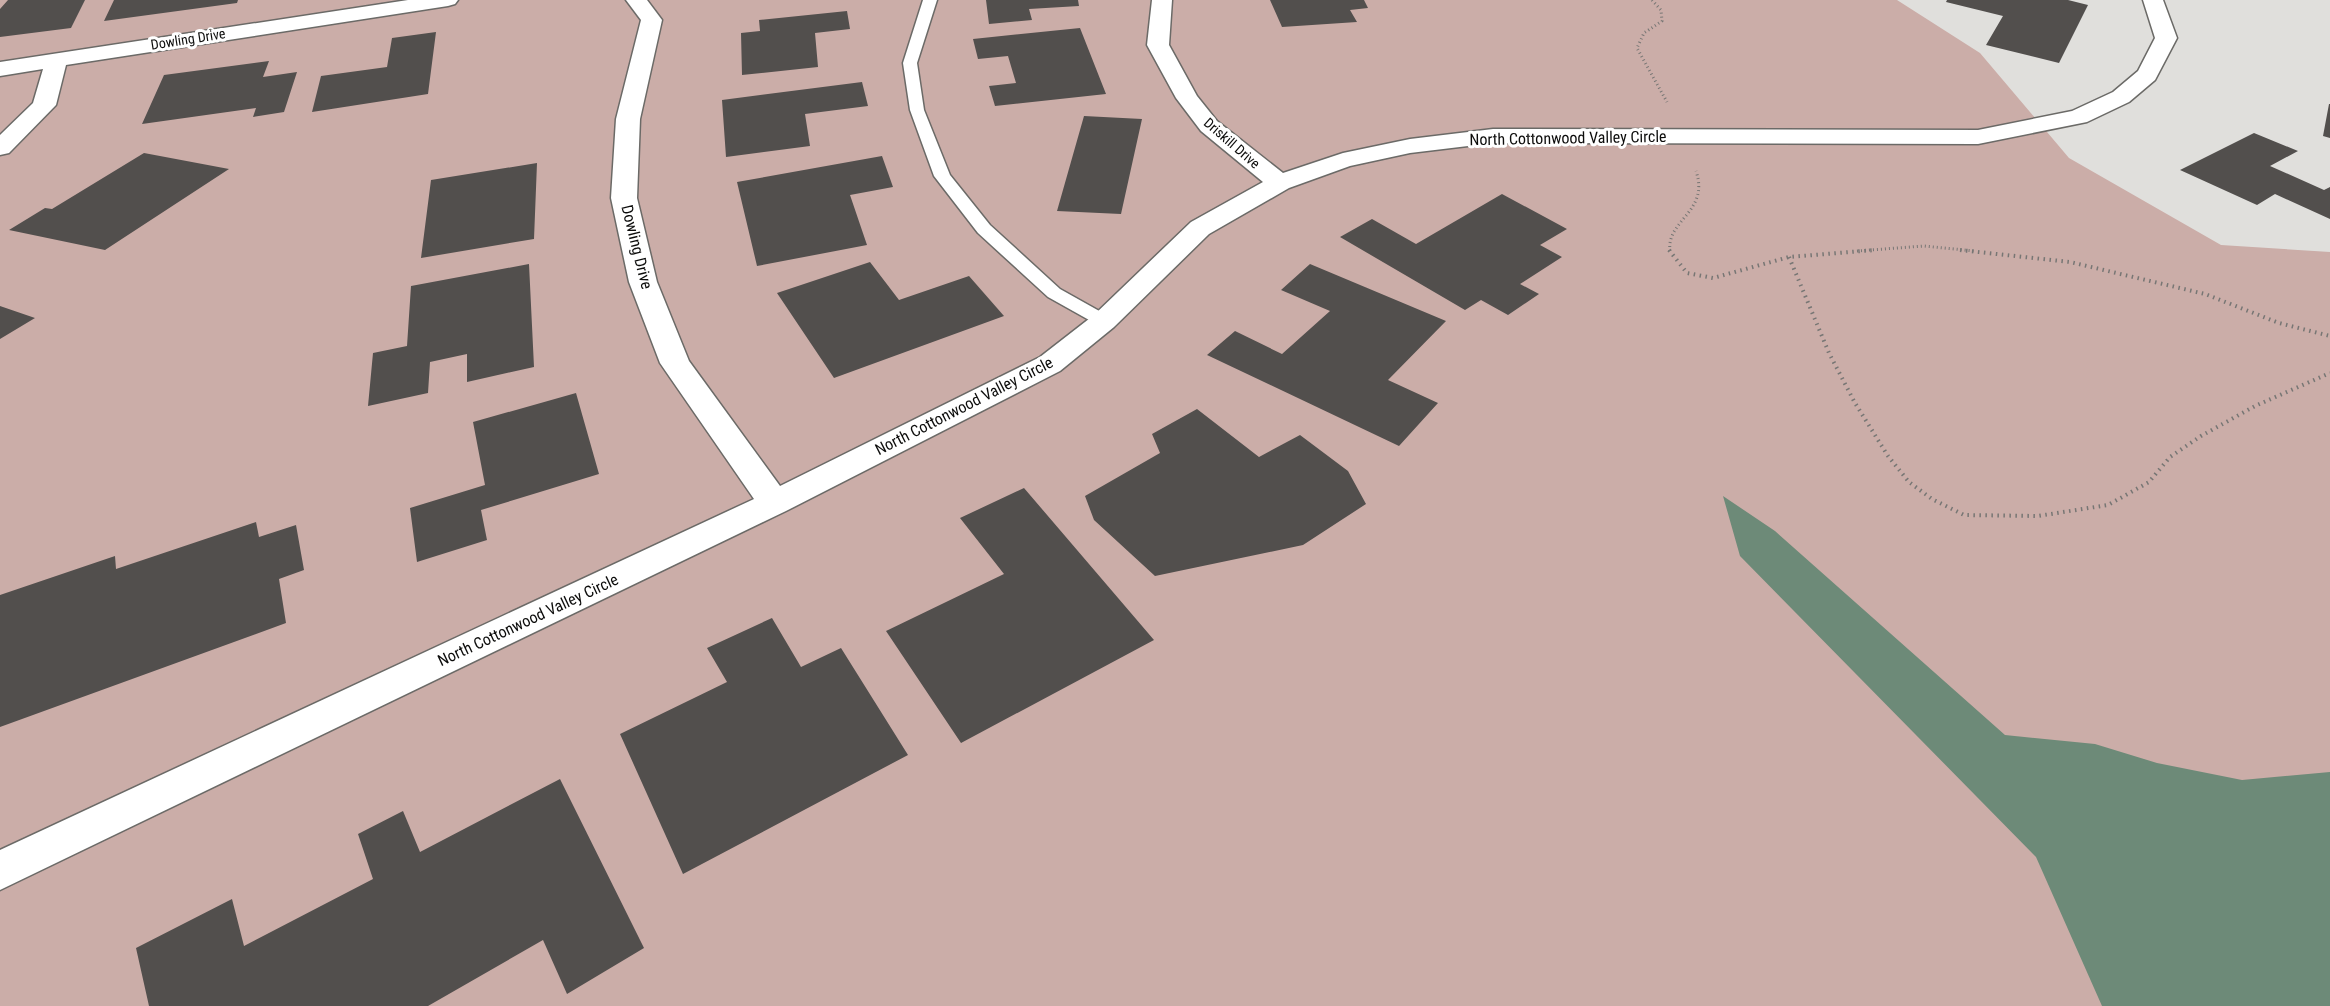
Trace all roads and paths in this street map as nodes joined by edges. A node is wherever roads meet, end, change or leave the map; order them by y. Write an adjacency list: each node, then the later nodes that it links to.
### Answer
1 (448, 0): 7 (street, Dowling Drive)
2 (636, 0): 17 (street, Dowling Drive)
3 (930, 0): 14 (lane)
4 (1162, 0): 12 (street, Driskill Drive)
5 (1652, 0): 9 (path)
6 (2153, 0): 12 (street, North Cottonwood Valley Circle)
7 (57, 59): 8 (street, Dowling Drive); 10 (street)
8 (0, 69)
9 (1670, 107)
10 (0, 148)
11 (1694, 161): 13 (path)
12 (1280, 183): 14 (street, North Cottonwood Valley Circle)
13 (1789, 257): 15 (path); 16 (path)
14 (1104, 321): 17 (street, North Cottonwood Valley Circle)
15 (2330, 336)
16 (2330, 373)
17 (774, 503): 18 (street, North Cottonwood Valley Circle)
18 (0, 871)

